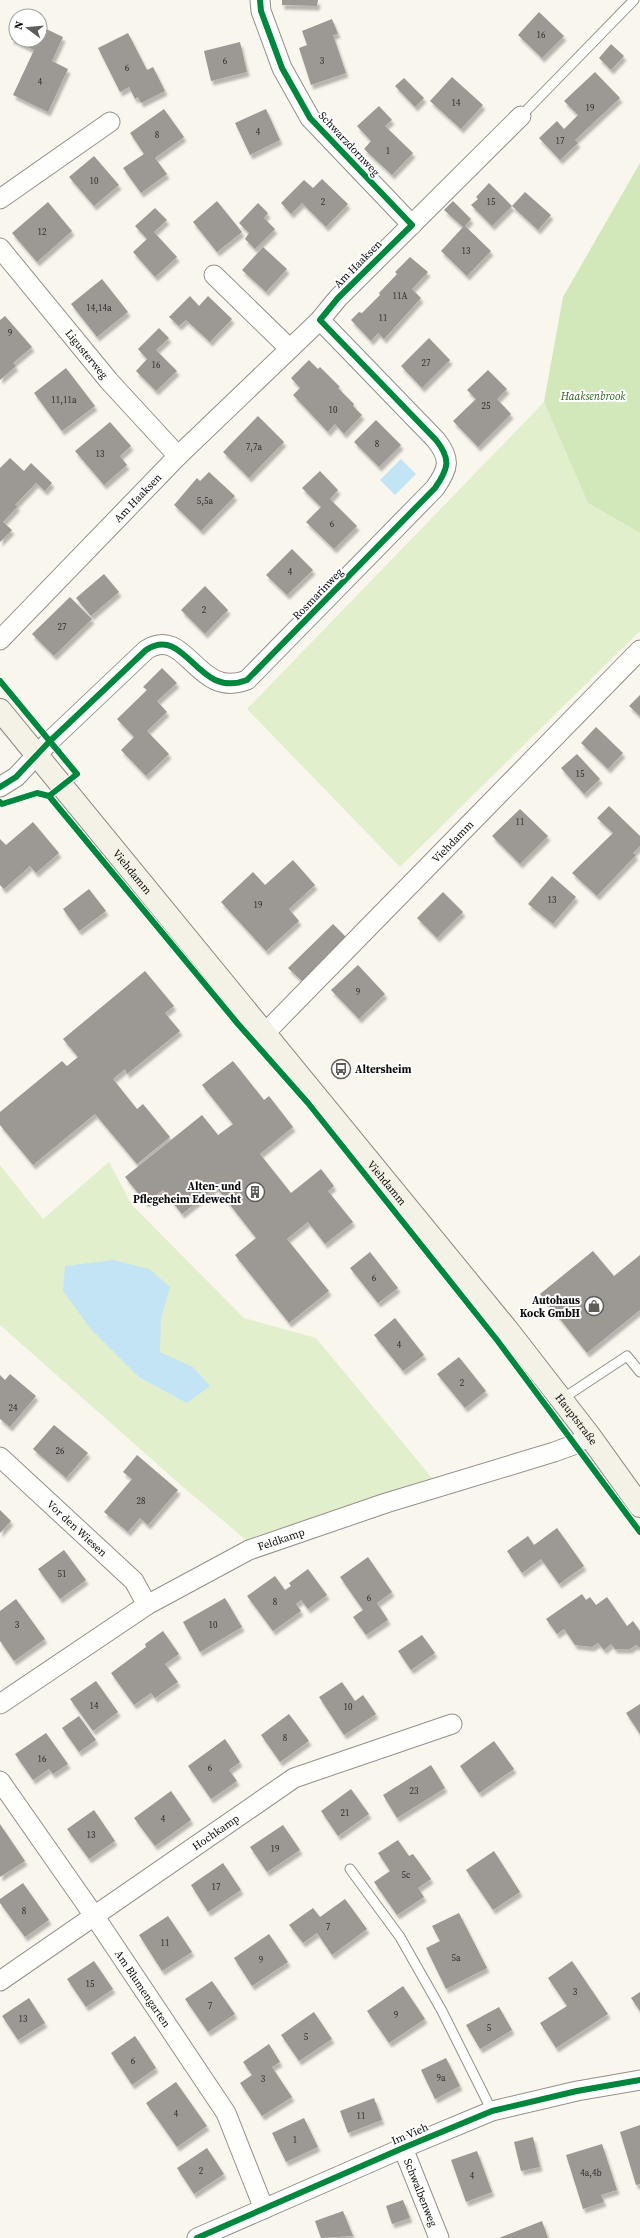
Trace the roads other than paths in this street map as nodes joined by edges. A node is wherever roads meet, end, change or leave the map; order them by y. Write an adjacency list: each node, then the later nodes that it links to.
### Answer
1 (260, 0): 6 (street, Schwarzdornweg)
2 (634, 0): 3 (lane)
3 (521, 116): 6 (street, Am Haaksen)
4 (110, 122): 5 (street)
5 (0, 199)
6 (412, 225): 9 (street, Am Haaksen)
7 (0, 248): 11 (street, Ligusterweg)
8 (214, 275): 10 (street)
9 (320, 320): 10 (street, Am Haaksen); 15 (street, Rosmarinweg)
10 (289, 348): 11 (street, Am Haaksen)
11 (178, 456): 12 (street, Am Haaksen)
12 (0, 640)
13 (640, 650): 17 (street, Viehdamm)
14 (0, 710): 15 (main road, Viehdamm)
15 (37, 754): 16 (street); 17 (main road, Viehdamm)
16 (0, 787)
17 (264, 1033): 18 (main road, Viehdamm)
18 (510, 1333): 20 (main road, Hauptstraße)
19 (640, 1372): 20 (lane)
20 (562, 1399): 21 (main road, Hauptstraße)
21 (590, 1435): 23 (main road, Hauptstraße); 24 (street, Feldkamp)
22 (0, 1457): 24 (street, Vor den Wiesen)
23 (640, 1506)
24 (147, 1605): 25 (street, Feldkamp)
25 (0, 1704)
26 (452, 1724): 29 (street, Hochkamp)
27 (0, 1781): 29 (street, Am Blumengarten)
28 (350, 1869): 32 (lane)
29 (95, 1916): 30 (street, Hochkamp); 34 (street, Am Blumengarten)
30 (0, 1981)
31 (640, 2080): 32 (street, Im Vieh)
32 (492, 2111): 33 (street, Im Vieh)
33 (403, 2148): 34 (street, Im Vieh); 36 (street, Schwalbenweg)
34 (264, 2209): 35 (street, Im Vieh)
35 (197, 2238)
36 (439, 2238)

